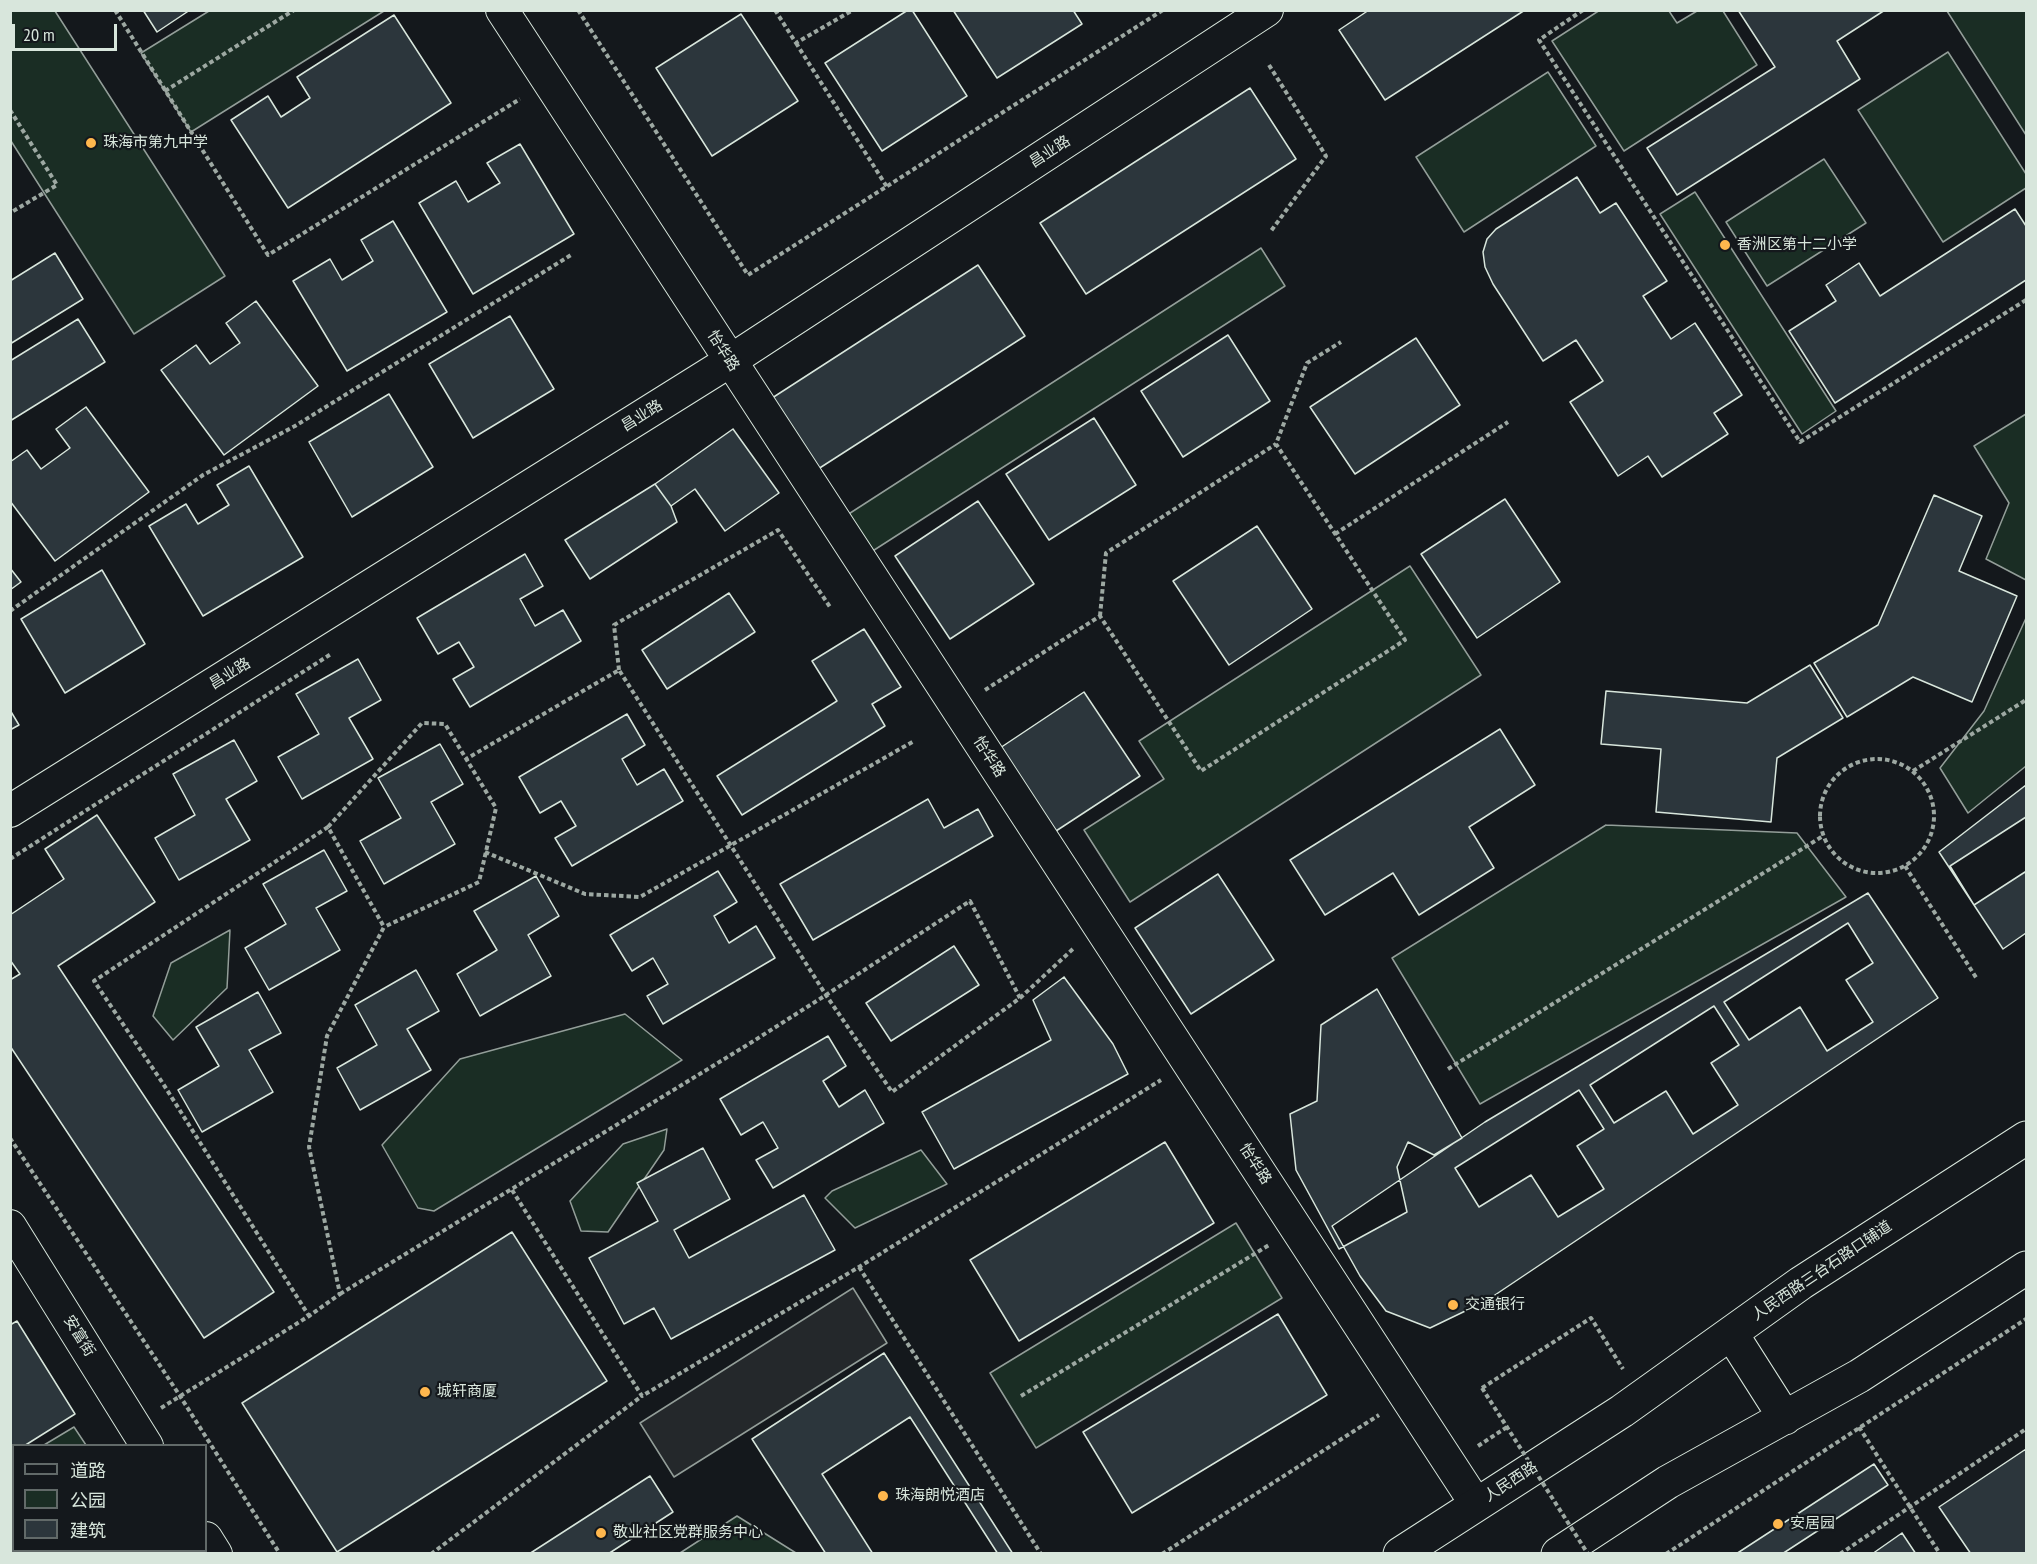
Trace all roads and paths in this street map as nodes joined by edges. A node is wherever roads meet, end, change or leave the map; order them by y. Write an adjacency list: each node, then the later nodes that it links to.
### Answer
1 (115, 10): 13 (path)
2 (294, 10): 13 (path)
3 (502, 10): 12 (street, 怡华路)
4 (578, 10): 15 (path)
5 (775, 10): 10 (path)
6 (853, 10): 10 (path)
7 (1163, 10): 15 (path)
8 (1267, 10): 21 (street, 昌业路)
9 (1583, 10): 19 (path)
10 (796, 44): 15 (path)
11 (1269, 65): 17 (path)
12 (548, 82): 13 (path); 21 (street, 怡华路)
13 (165, 91)
14 (10, 110): 16 (path)
15 (886, 187)
16 (10, 213)
17 (1271, 231)
18 (571, 255): 26 (path)
19 (2026, 300)
20 (1341, 342): 23 (path)
21 (730, 361): 30 (street, 怡华路); 34 (street, 昌业路)
22 (1508, 422): 24 (path)
23 (1276, 444): 24 (path); 27 (path)
24 (1335, 534): 27 (path)
25 (830, 607): 28 (path)
26 (10, 611)
27 (1100, 616): 30 (path)
28 (619, 670): 32 (path); 37 (path)
29 (2026, 700): 33 (path)
30 (956, 708): 51 (street, 怡华路)
31 (914, 741): 37 (path)
32 (466, 759): 35 (path); 38 (path)
33 (1913, 771): 36 (path); 39 (path)
34 (10, 811)
35 (328, 827): 40 (path); 55 (path)
36 (1823, 836): 39 (path); 45 (path)
37 (731, 845): 38 (path); 43 (path)
38 (485, 852): 40 (path)
39 (1905, 866): 42 (path)
40 (384, 927): 54 (path)
41 (1081, 957): 44 (path)
42 (1977, 979)
43 (826, 994): 44 (path); 44 (path); 49 (path)
44 (1020, 998)
45 (1448, 1069)
46 (1168, 1076): 52 (path)
47 (10, 1138): 58 (path)
48 (2026, 1138): 57 (main road, 人民西路三台石路口辅道)
49 (512, 1190): 54 (path); 59 (path)
50 (10, 1226): 66 (street, 安富街)
51 (1297, 1229): 60 (path); 61 (street, 怡华路)
52 (859, 1267): 59 (path); 73 (path)
53 (2026, 1268): 63 (main road)
54 (340, 1294): 55 (path)
55 (309, 1316): 58 (path)
56 (2026, 1319): 64 (path)
57 (1731, 1333): 62 (main road, 人民西路三台石路口辅道); 63 (main road)
58 (180, 1396): 66 (path); 71 (path)
59 (642, 1396): 72 (path)
60 (1021, 1396)
61 (1406, 1397): 67 (street, 怡华路); 74 (path)
62 (1631, 1404): 67 (main road, 人民西路); 77 (path, bridge)
63 (1785, 1418): 76 (main road)
64 (1859, 1428): 68 (path); 78 (path)
65 (2026, 1429): 68 (path)
66 (141, 1435)
67 (1476, 1504): 75 (main road, 人民西路)
68 (1910, 1507): 79 (path); 80 (path)
69 (207, 1540): 70 (street)
70 (216, 1554)
71 (280, 1554)
72 (431, 1554)
73 (1041, 1554)
74 (1162, 1554)
75 (1400, 1554)
76 (1558, 1554)
77 (1588, 1554)
78 (1666, 1554)
79 (1840, 1554)
80 (1940, 1554)

